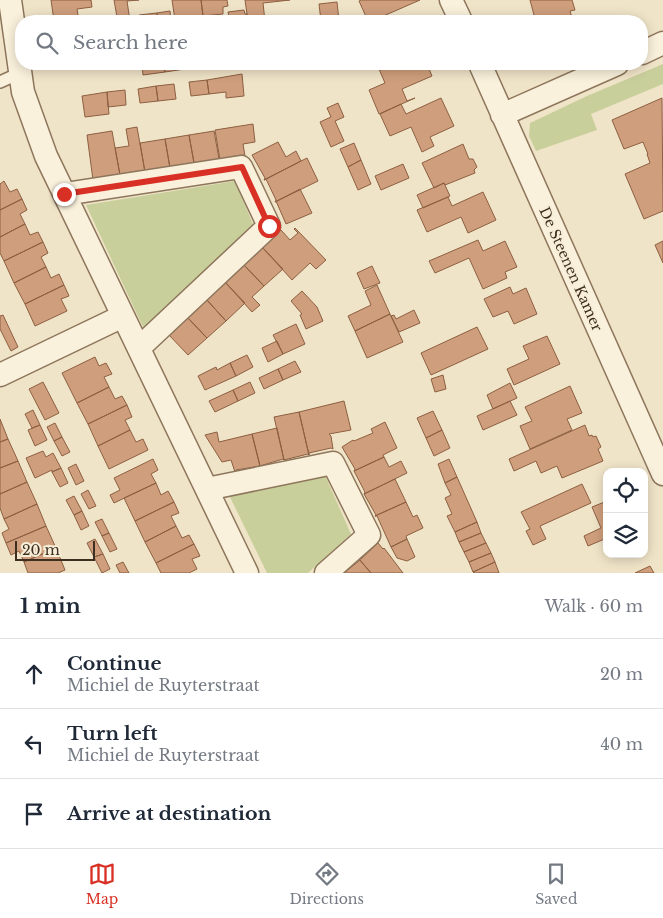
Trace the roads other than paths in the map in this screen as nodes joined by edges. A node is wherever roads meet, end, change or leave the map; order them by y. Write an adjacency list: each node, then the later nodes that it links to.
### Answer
1 (10, 0): 8 (street)
2 (451, 0): 3 (street)
3 (458, 15)
4 (663, 43): 5 (street)
5 (648, 50)
6 (483, 70): 9 (street, De Steenen Kamer)
7 (603, 70): 9 (street)
8 (10, 77): 10 (street)
9 (502, 115): 14 (street, De Steenen Kamer)
10 (64, 194): 11 (street); 12 (street)
11 (123, 316): 12 (street); 13 (street)
12 (138, 348): 15 (street)
13 (0, 375)
14 (663, 474)
15 (207, 489): 16 (street); 17 (street)
16 (248, 573)
17 (326, 573)

